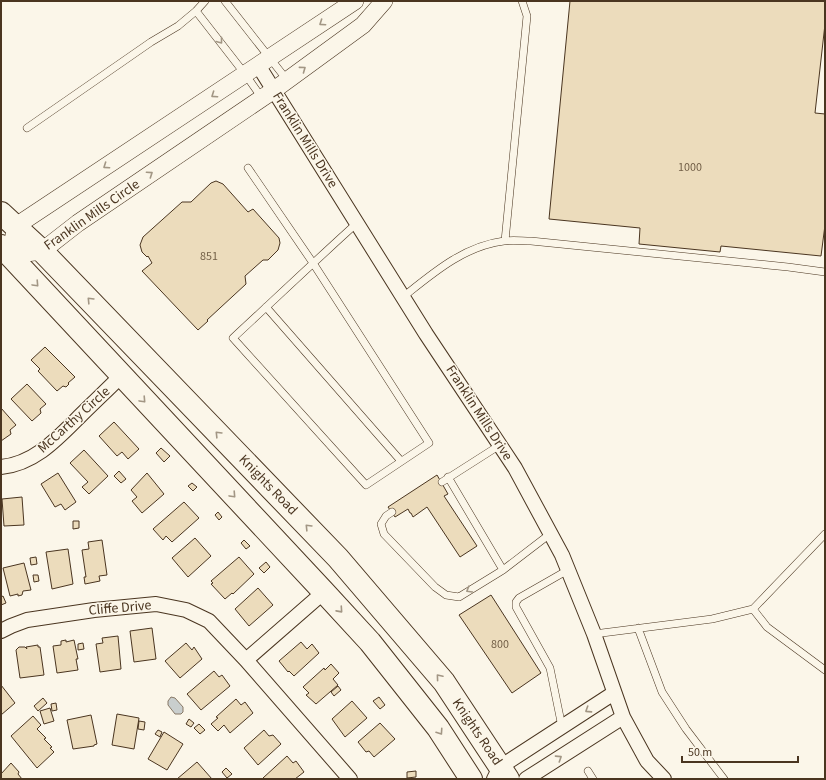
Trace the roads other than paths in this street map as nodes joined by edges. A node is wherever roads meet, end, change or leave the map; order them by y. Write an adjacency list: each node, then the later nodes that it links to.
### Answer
1 (205, 1): 7 (lane)
2 (225, 1): 9 (lane)
3 (355, 1): 9 (street, one-way to 9)
4 (384, 1): 10 (street, Franklin Mills Circle, one-way to 4)
5 (522, 1): 8 (lane)
6 (529, 1): 8 (lane)
7 (196, 10): 9 (lane, one-way to 9); 12 (lane)
8 (527, 16): 16 (lane)
9 (258, 65): 10 (lane); 11 (street, Franklin Mills Drive); 14 (street, one-way to 14)
10 (288, 80): 11 (street, Franklin Mills Circle)
11 (268, 94): 15 (street, Franklin Mills Drive); 18 (street, Franklin Mills Circle, one-way to 11)
12 (27, 128)
13 (248, 168): 19 (lane)
14 (8, 219): 17 (street); 18 (main road, Knights Road)
15 (357, 223): 19 (lane); 21 (street, Franklin Mills Drive)
16 (505, 241): 20 (lane); 21 (lane)
17 (6, 251): 18 (street, Franklin Mills Circle); 23 (main road, one-way to 23)
18 (42, 251): 32 (main road, Knights Road, one-way to 18)
19 (313, 264): 22 (lane); 25 (lane)
20 (825, 272)
21 (403, 296): 24 (street, Franklin Mills Drive)
22 (266, 307): 25 (lane); 25 (lane)
23 (121, 376): 26 (street, McCarthy Circle); 35 (main road, one-way to 35)
24 (500, 445): 27 (lane); 30 (street, Franklin Mills Drive)
25 (401, 461)
26 (1, 467)
27 (448, 477): 28 (lane); 33 (lane)
28 (442, 482)
29 (392, 512): 33 (lane, one-way to 29)
30 (550, 534): 33 (lane); 34 (street, Franklin Mills Drive)
31 (824, 537): 36 (lane)
32 (335, 556): 35 (main road); 46 (main road, Knights Road, one-way to 32)
33 (503, 570)
34 (568, 570): 39 (street, Franklin Mills Drive); 44 (lane)
35 (318, 585): 40 (street); 48 (main road, one-way to 48)
36 (753, 609): 37 (lane); 41 (lane)
37 (638, 628): 39 (lane); 52 (lane)
38 (1, 631): 40 (street, Cliffe Drive)
39 (594, 634): 42 (street, Franklin Mills Drive)
40 (246, 660): 47 (street, Cliffe Drive)
41 (825, 670)
42 (614, 693): 43 (street, Franklin Mills Drive); 44 (street, one-way to 44)
43 (623, 717): 49 (street, one-way to 43); 51 (street, Franklin Mills Drive)
44 (562, 727): 46 (street)
45 (588, 771): 50 (lane)
46 (501, 775)
47 (350, 779)
48 (471, 779)
49 (526, 779)
50 (593, 779)
51 (664, 779)
52 (724, 779)

